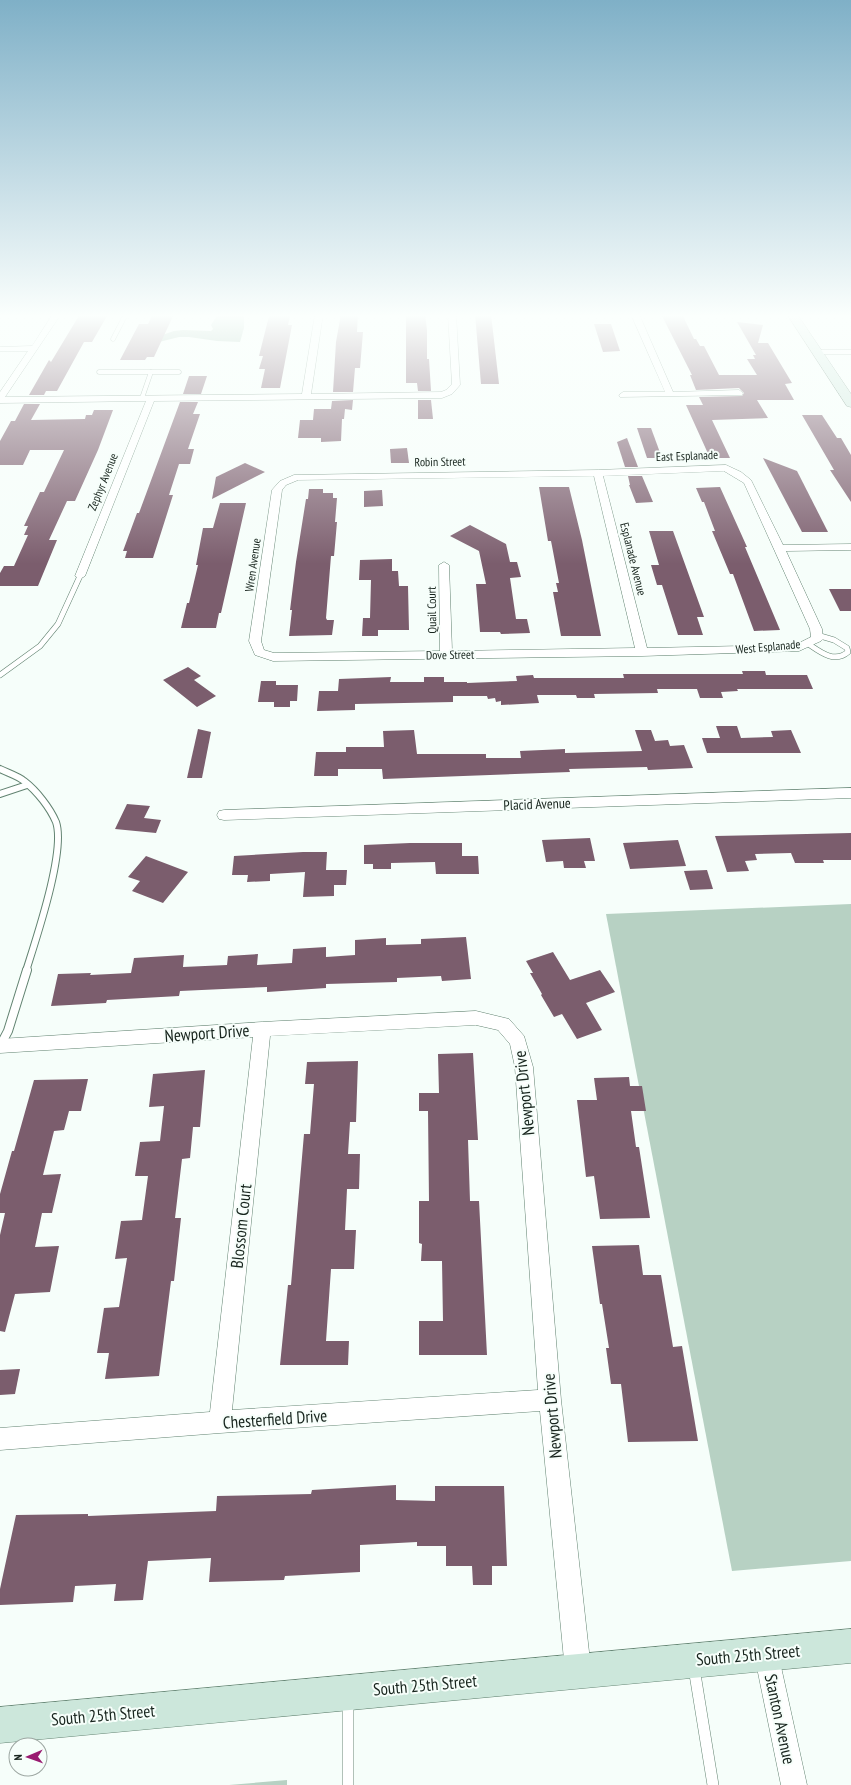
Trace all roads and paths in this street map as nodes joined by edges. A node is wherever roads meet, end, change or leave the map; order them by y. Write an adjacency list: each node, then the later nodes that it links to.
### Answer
1 (202, 397): 2 (street)
2 (146, 398): 3 (street); 9 (street, Zephyr Avenue)
3 (0, 399)
4 (598, 472): 5 (street, Robin Street); 7 (street, East Esplanade); 13 (street, Esplanade Avenue)
5 (284, 483): 12 (street, Wren Avenue)
6 (851, 546): 7 (street)
7 (780, 548): 10 (street, West Esplanade)
8 (444, 565): 14 (street, Quail Court)
9 (80, 576): 15 (lane)
10 (817, 635): 11 (street, West Esplanade); 11 (lane)
11 (807, 643): 13 (street, West Esplanade)
12 (259, 652): 14 (street, Dove Street)
13 (642, 652): 14 (street, Dove Street)
14 (446, 655)
15 (0, 675)
16 (0, 769): 17 (lane)
17 (28, 785): 19 (lane); 22 (lane)
18 (851, 793): 20 (street, Placid Avenue)
19 (0, 794)
20 (224, 815)
21 (262, 1029): 22 (street, Newport Drive); 23 (street, Newport Drive); 24 (street, Blossom Court)
22 (0, 1046)
23 (550, 1400): 24 (street, Chesterfield Drive); 29 (street, Newport Drive)
24 (220, 1422): 25 (street, Chesterfield Drive)
25 (0, 1439)
26 (851, 1646): 27 (main road, South 25th Street)
27 (766, 1653): 28 (main road, South 25th Street); 34 (street, Stanton Avenue)
28 (692, 1660): 29 (main road, South 25th Street); 33 (lane)
29 (578, 1670): 30 (main road, South 25th Street)
30 (348, 1692): 31 (main road, South 25th Street); 32 (lane)
31 (0, 1725)
32 (348, 1785)
33 (713, 1785)
34 (794, 1785)

